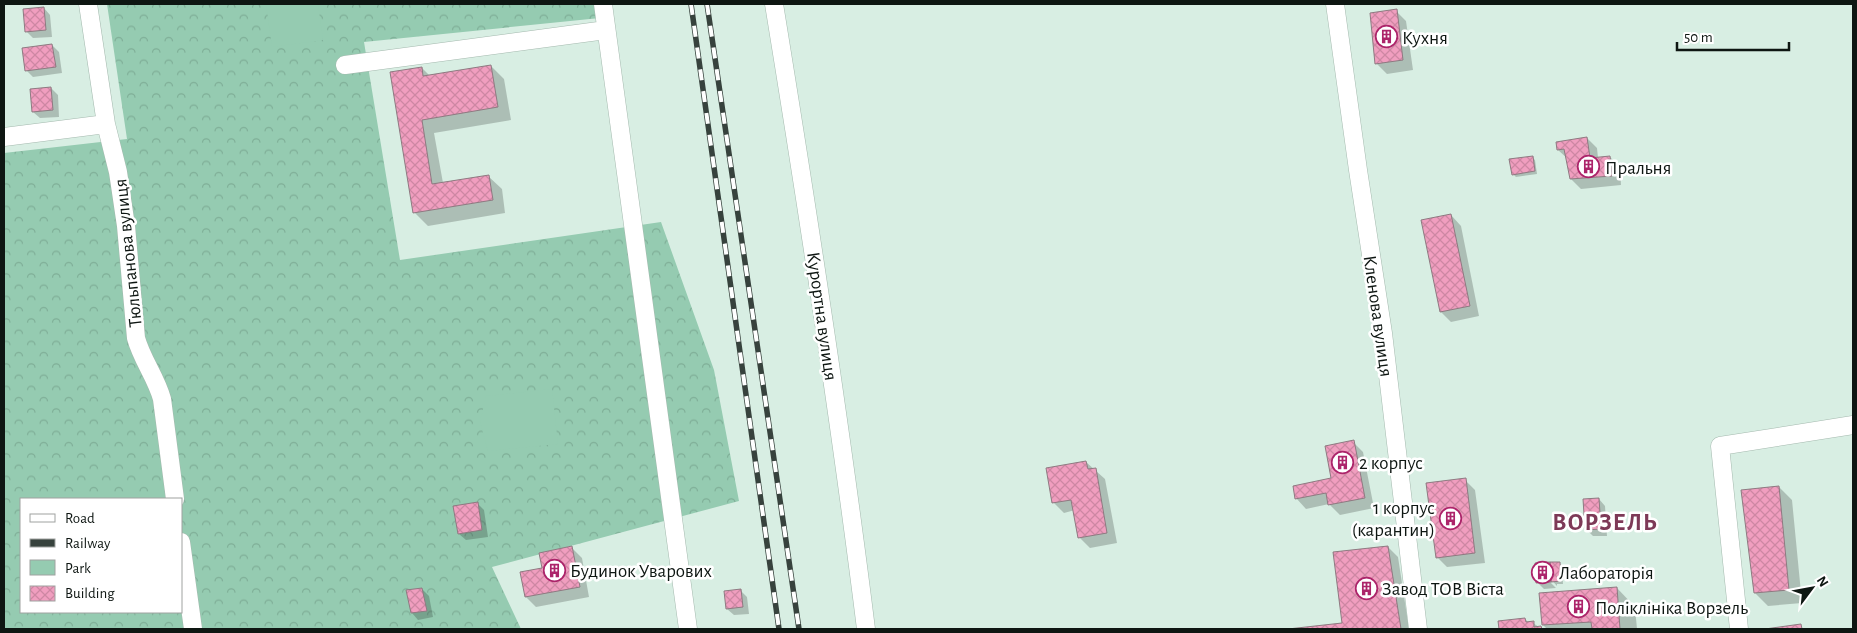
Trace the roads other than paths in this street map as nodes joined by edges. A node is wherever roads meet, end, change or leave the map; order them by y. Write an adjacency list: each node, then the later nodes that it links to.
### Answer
1 (88, 4): 7 (street, Тюльпанова вулиця)
2 (603, 4): 5 (street)
3 (774, 4): 14 (street, Курортна вулиця)
4 (1334, 4): 15 (street, Кленова вулиця)
5 (606, 30): 6 (street); 13 (street)
6 (345, 65)
7 (106, 124): 8 (street); 10 (street, Тюльпанова вулиця)
8 (4, 137)
9 (1853, 425): 16 (street)
10 (175, 498)
11 (182, 549): 12 (street)
12 (193, 629)
13 (688, 629)
14 (866, 629)
15 (1418, 629)
16 (1739, 629)

